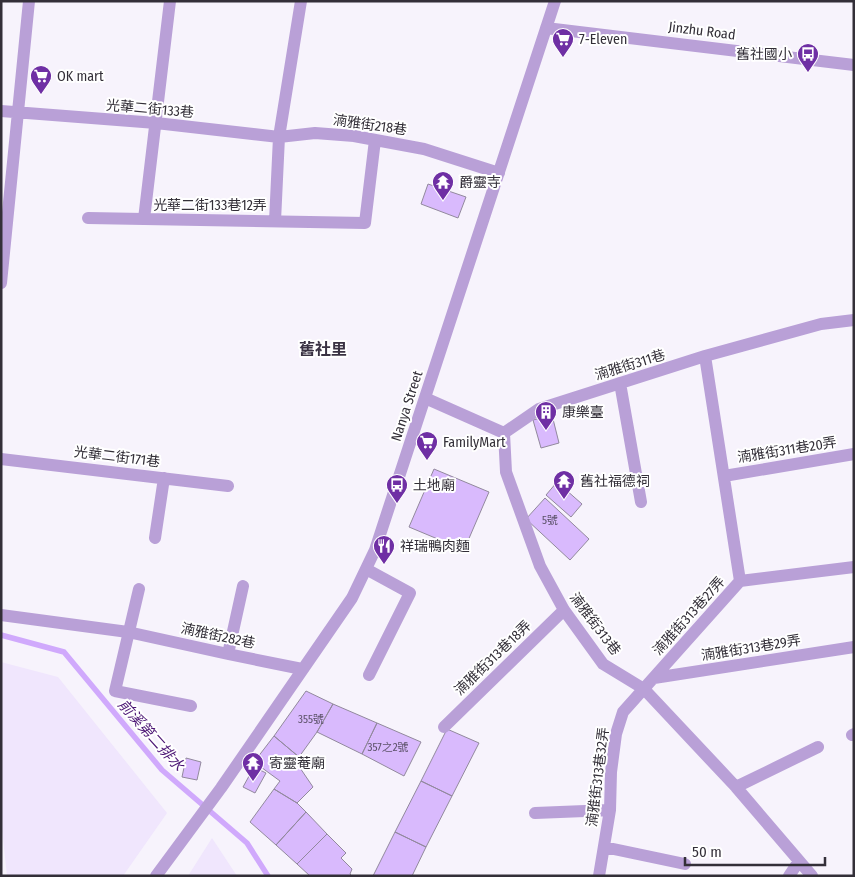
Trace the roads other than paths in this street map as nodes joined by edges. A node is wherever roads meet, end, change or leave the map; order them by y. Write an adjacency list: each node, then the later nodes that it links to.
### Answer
1 (29, 1): 8 (street)
2 (170, 1): 9 (street, 光華二街133巷12弄)
3 (301, 1): 10 (street)
4 (555, 1): 5 (street, Nanya Street)
5 (546, 28): 6 (street, Jinzhu Road); 12 (street, Nanya Street)
6 (854, 65)
7 (1, 111): 8 (street, 光華二街133巷)
8 (18, 112): 9 (street, 光華二街133巷); 13 (street)
9 (156, 123): 10 (street, 光華二街133巷); 15 (street, 光華二街133巷12弄)
10 (280, 137): 11 (street, 湳雅街218巷); 16 (street)
11 (375, 140): 12 (street, 湳雅街218巷); 16 (street, 光華二街133巷12弄)
12 (499, 174): 22 (street, Nanya Street)
13 (6, 181): 17 (street)
14 (88, 218): 15 (street, 光華二街133巷12弄)
15 (144, 219): 16 (street, 光華二街133巷12弄)
16 (275, 220)
17 (2, 263): 18 (street)
18 (1, 283)
19 (854, 320): 20 (street, 湳雅街311巷)
20 (705, 356): 21 (street, 湳雅街311巷); 26 (street, 湳雅街311巷20弄)
21 (620, 383): 23 (street, 湳雅街311巷); 29 (street)
22 (425, 398): 23 (street); 32 (street, Nanya Street)
23 (504, 433): 36 (street, 湳雅街313巷)
24 (854, 454): 26 (street, 湳雅街311巷20弄)
25 (1, 458): 27 (street, 光華二街171巷)
26 (724, 476): 33 (street, 湳雅街311巷20弄)
27 (164, 478): 28 (street, 光華二街171巷); 30 (street)
28 (228, 486)
29 (641, 502)
30 (155, 538)
31 (854, 567): 33 (street, 湳雅街313巷27弄)
32 (366, 570): 41 (street, Nanya Street); 42 (street)
33 (740, 581): 43 (street, 湳雅街313巷27弄)
34 (243, 586): 40 (street)
35 (139, 589): 38 (street)
36 (564, 610): 44 (street, 湳雅街313巷); 46 (street, 湳雅街313巷18弄)
37 (1, 615): 38 (street, 湳雅街282巷)
38 (128, 632): 40 (street, 湳雅街282巷); 45 (street)
39 (854, 647): 43 (street, 湳雅街313巷29弄)
40 (228, 654): 41 (street, 湳雅街282巷)
41 (302, 669): 54 (street, Nanya Street)
42 (369, 675)
43 (654, 678): 44 (street, 湳雅街313巷27弄)
44 (644, 689): 48 (street, 湳雅街313巷); 49 (street, 湳雅街313巷32弄)
45 (191, 706)
46 (444, 727)
47 (818, 747): 48 (street)
48 (736, 787): 52 (street, 湳雅街313巷)
49 (610, 810): 50 (street); 51 (street, 湳雅街313巷32弄)
50 (535, 813)
51 (604, 847): 53 (street); 55 (street, 湳雅街313巷32弄)
52 (800, 862): 56 (street); 57 (street, 湳雅街313巷)
53 (685, 864)
54 (157, 875)
55 (599, 876)
56 (790, 876)
57 (812, 876)

